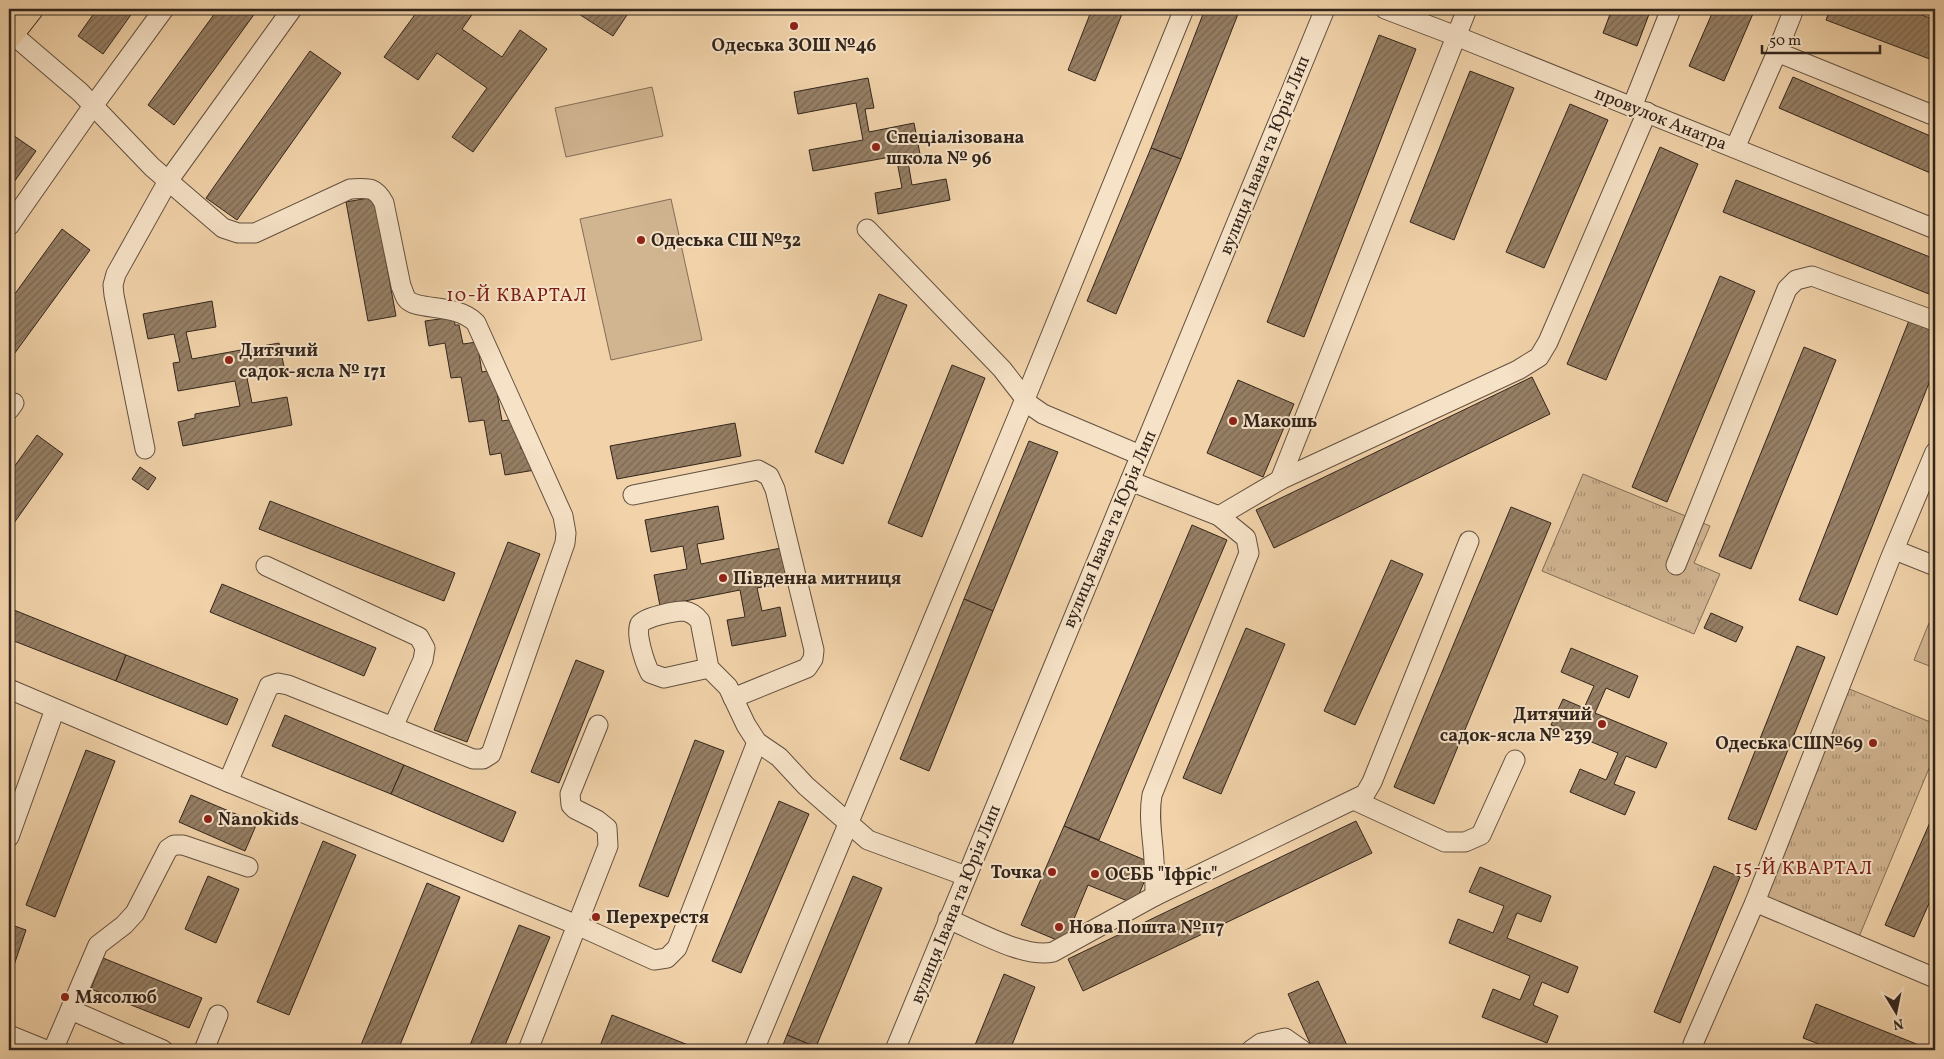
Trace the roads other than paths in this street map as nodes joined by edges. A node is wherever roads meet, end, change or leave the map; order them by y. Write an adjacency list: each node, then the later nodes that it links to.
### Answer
1 (30, 9): 10 (main road)
2 (164, 9): 13 (street)
3 (292, 9): 17 (street)
4 (1184, 9): 22 (street)
5 (1325, 9): 25 (street, вулиця Івана та Юрія Лип)
6 (1385, 9): 11 (street, провулок Анатра)
7 (1466, 9): 11 (street)
8 (1671, 9): 14 (street)
9 (1794, 9): 12 (street)
10 (10, 35): 13 (street)
11 (1456, 36): 14 (street, провулок Анатра); 26 (street)
12 (1777, 52): 15 (street); 16 (street)
13 (93, 106): 17 (street); 18 (street)
14 (1640, 109): 16 (street, провулок Анатра); 26 (street)
15 (1935, 116)
16 (1735, 148): 19 (street, провулок Анатра)
17 (168, 182): 23 (street); 40 (street)
18 (9, 226)
19 (1935, 228)
20 (867, 229): 22 (street)
21 (1935, 321): 32 (street)
22 (1025, 399): 25 (street); 45 (street)
23 (145, 449)
24 (1935, 452): 31 (street)
25 (1140, 455): 27 (street, вулиця Івана та Юрія Лип)
26 (1280, 480): 29 (street)
27 (1130, 481): 29 (street); 48 (street, вулиця Івана та Юрія Лип)
28 (632, 495): 37 (street)
29 (1218, 516): 49 (street)
30 (1469, 541): 44 (street)
31 (1895, 550): 34 (street); 50 (street)
32 (1676, 565)
33 (266, 566): 40 (street)
34 (1935, 566)
35 (709, 668): 37 (street)
36 (9, 689): 38 (street)
37 (733, 698): 41 (street)
38 (55, 708): 43 (street); 46 (street)
39 (598, 725): 52 (street)
40 (393, 727): 43 (street)
41 (757, 742): 45 (street); 52 (street)
42 (1515, 760): 44 (street)
43 (228, 782): 52 (street)
44 (1354, 800): 49 (street)
45 (849, 824): 48 (street); 62 (street)
46 (9, 837)
47 (248, 867): 54 (street)
48 (966, 876): 51 (street, вулиця Івана та Юрія Лип)
49 (1155, 896): 51 (street)
50 (1755, 902): 53 (street); 57 (street)
51 (948, 919): 63 (street, вулиця Івана та Юрія Лип)
52 (577, 925): 61 (street)
53 (1935, 978)
54 (71, 1010): 58 (street); 59 (street)
55 (218, 1015): 60 (street)
56 (9, 1034): 58 (street)
57 (1693, 1044)
58 (42, 1049)
59 (163, 1050)
60 (204, 1050)
61 (528, 1050)
62 (754, 1050)
63 (895, 1050)
64 (1251, 1050): 65 (street)
65 (1302, 1050)

